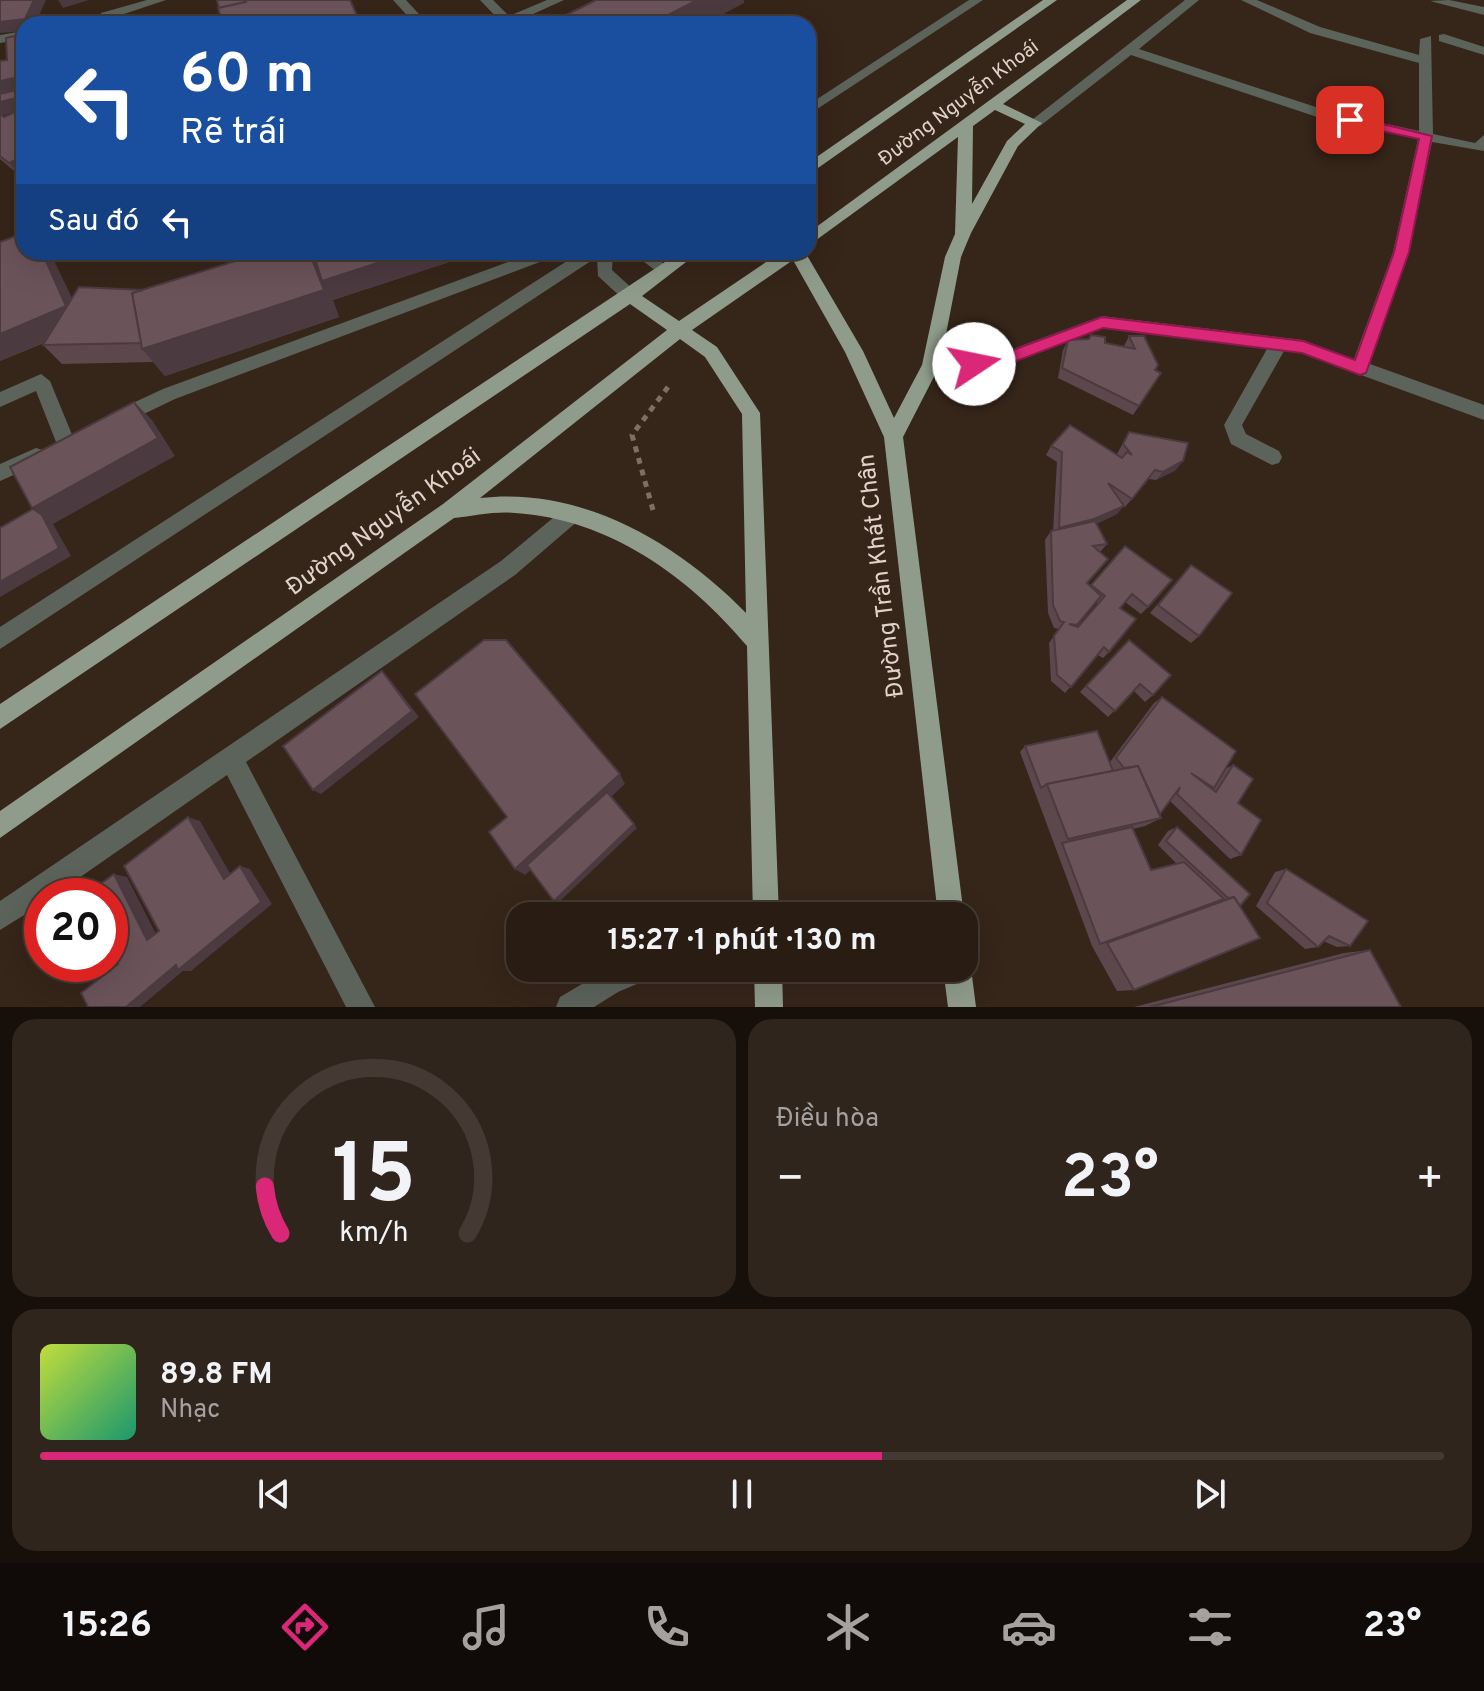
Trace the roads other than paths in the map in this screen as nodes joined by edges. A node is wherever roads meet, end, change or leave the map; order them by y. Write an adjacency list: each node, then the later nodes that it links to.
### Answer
1 (160, 0): 12 (street)
2 (399, 0): 13 (street)
3 (486, 0): 14 (street)
4 (558, 0): 15 (street)
5 (977, 0): 22 (street)
6 (1051, 0): 27 (main road, Đường Nguyễn Khoái)
7 (1135, 0): 21 (main road, Đường Nguyễn Khoái)
8 (1193, 0): 18 (street)
9 (1247, 0): 20 (street)
10 (1436, 1): 11 (street)
11 (1484, 11)
12 (118, 16)
13 (414, 16)
14 (498, 16)
15 (518, 16)
16 (1444, 38): 19 (street)
17 (1426, 39): 20 (street)
18 (1130, 50): 23 (street); 25 (street)
19 (1484, 51)
20 (1426, 61): 25 (street)
21 (994, 105): 23 (main road); 24 (main road, Đường Nguyễn Khoái)
22 (816, 106)
23 (1035, 123): 28 (main road)
24 (966, 126): 28 (main road); 29 (main road, Đường Nguyễn Khoái)
25 (1426, 136): 26 (street); 42 (street)
26 (1484, 139)
27 (816, 164)
28 (963, 234): 41 (main road)
29 (816, 235)
30 (530, 260): 45 (street)
31 (581, 260): 51 (street)
32 (605, 260): 38 (street)
33 (650, 260): 37 (street)
34 (680, 260): 37 (main road, Đường Nguyễn Khoái)
35 (783, 260): 39 (main road, Đường Nguyễn Khoái)
36 (800, 260): 46 (main road, Đường Trần Khát Chân)
37 (664, 271): 38 (main road, Đường Nguyễn Khoái)
38 (630, 296): 39 (main road); 53 (main road, Đường Nguyễn Khoái)
39 (681, 329): 49 (main road, Đường Nguyễn Khoái); 52 (main road)
40 (1279, 344): 41 (street); 42 (street); 47 (street)
41 (931, 365): 46 (main road)
42 (1360, 368): 44 (street)
43 (0, 400): 48 (street)
44 (1484, 413)
45 (104, 424)
46 (893, 437): 57 (main road, Đường Trần Khát Chân)
47 (1272, 457)
48 (0, 473)
49 (450, 510): 50 (main road); 55 (main road, Đường Nguyễn Khoái)
50 (572, 514): 52 (main road); 54 (street)
51 (0, 639)
52 (759, 644): 56 (main road)
53 (0, 718)
54 (231, 758): 58 (street); 62 (street)
55 (0, 826)
56 (766, 902)
57 (949, 902)
58 (0, 917)
59 (608, 982): 63 (street)
60 (768, 982): 64 (main road)
61 (959, 982): 65 (main road)
62 (361, 1007)
63 (570, 1007)
64 (769, 1007)
65 (962, 1007)

